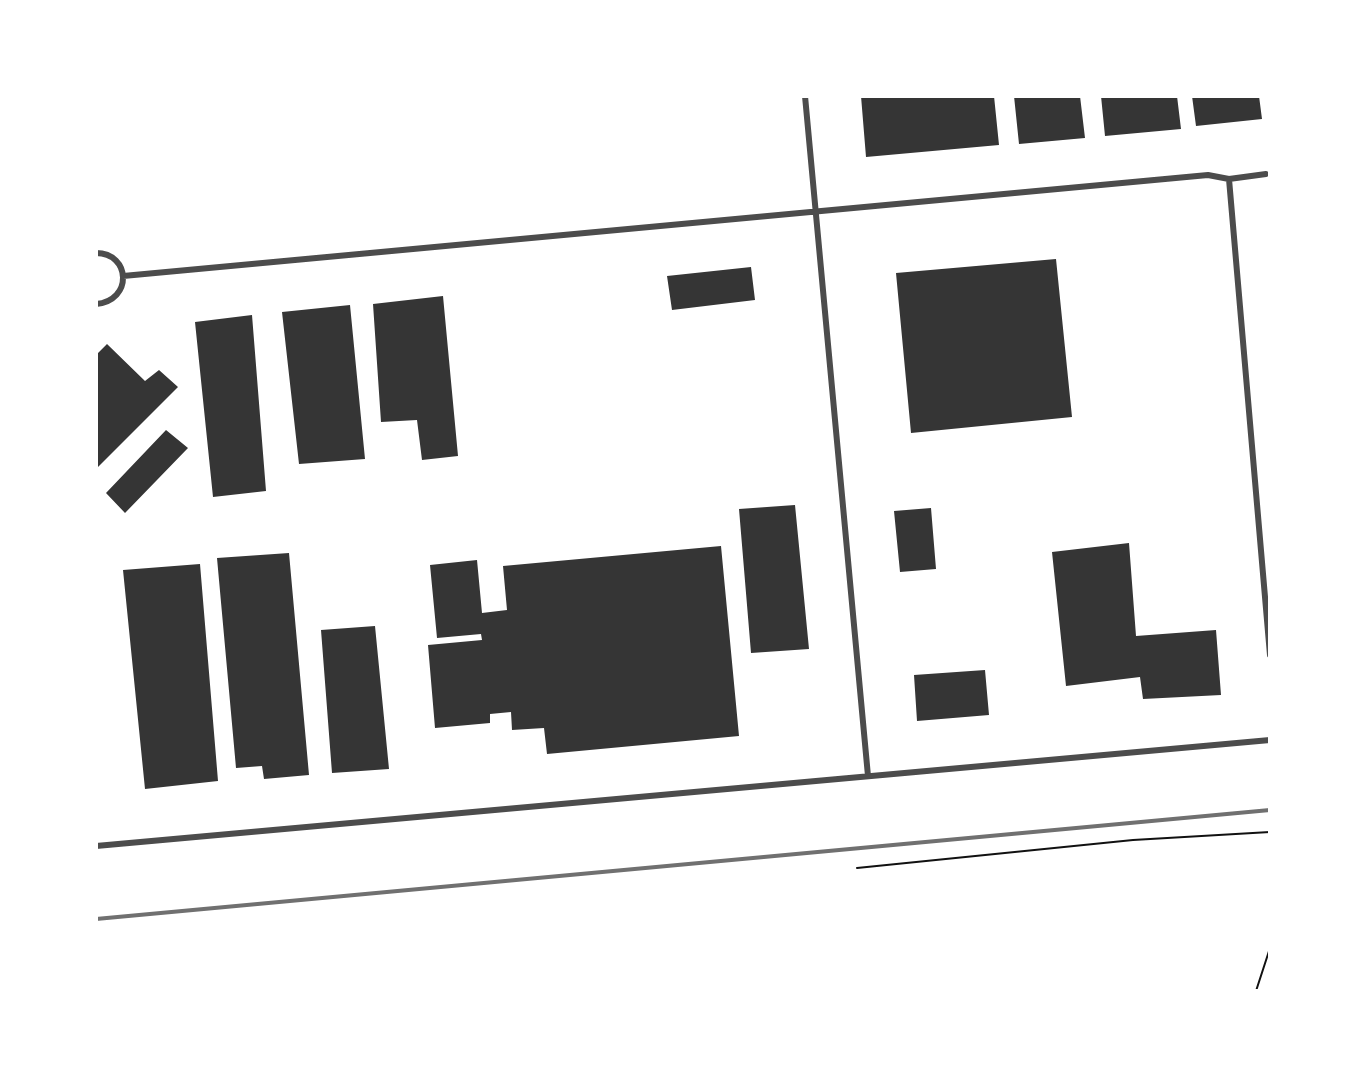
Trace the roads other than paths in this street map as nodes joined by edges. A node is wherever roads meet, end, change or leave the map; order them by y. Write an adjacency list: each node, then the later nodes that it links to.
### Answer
1 (805, 96): 4 (street)
2 (1266, 174): 3 (street)
3 (1229, 179): 4 (street); 8 (street)
4 (816, 212): 6 (street); 10 (street)
5 (96, 253): 6 (street)
6 (123, 276): 7 (street)
7 (96, 304)
8 (1270, 655)
9 (1270, 740): 10 (street)
10 (868, 776): 11 (street)
11 (96, 846)

